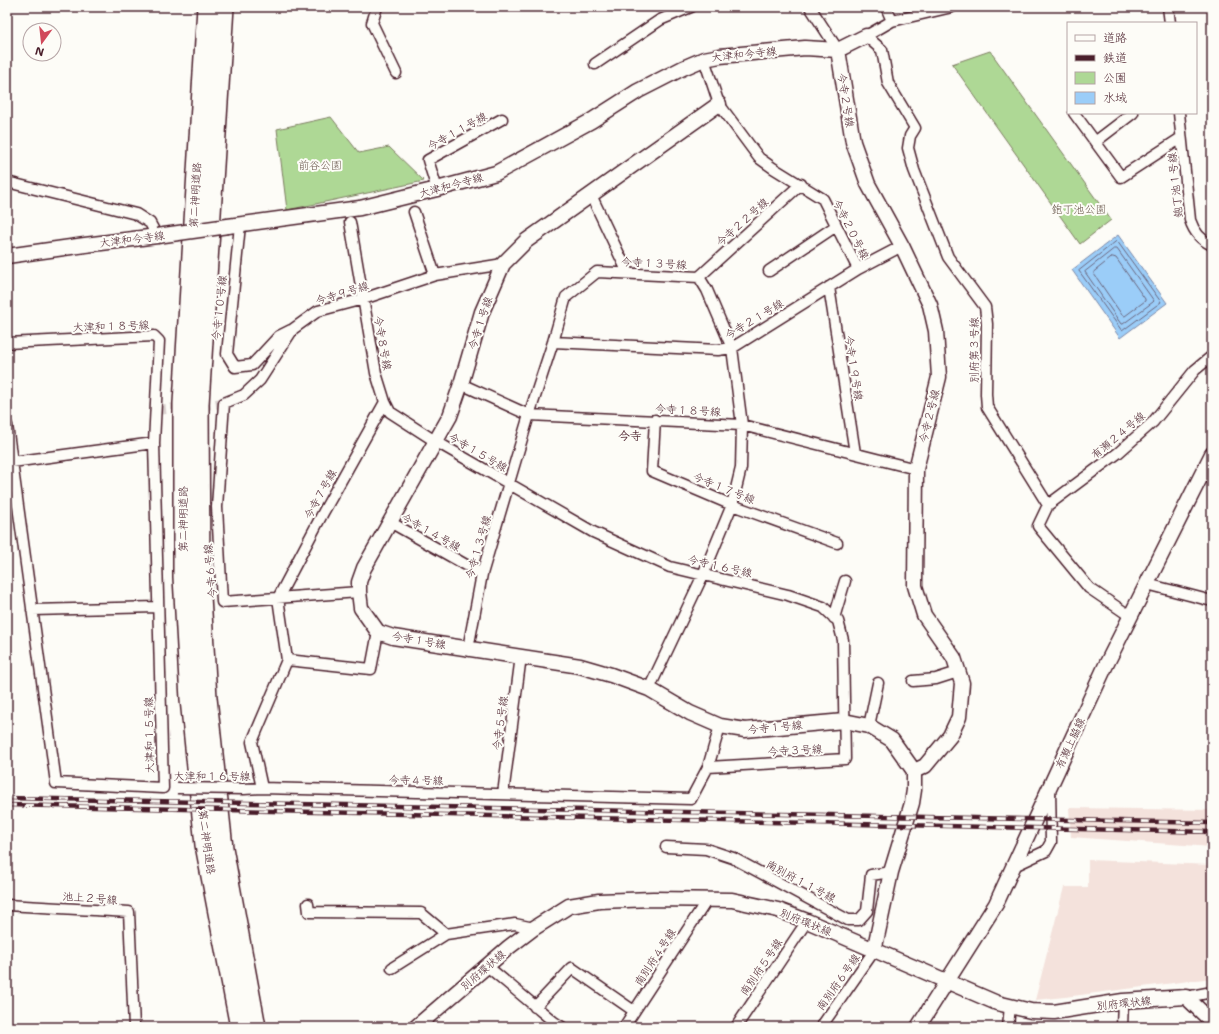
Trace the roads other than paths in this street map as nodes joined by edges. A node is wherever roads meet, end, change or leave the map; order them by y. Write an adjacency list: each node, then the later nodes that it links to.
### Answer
1 (207, 7): 115 (highway, 第二神明道路)
2 (224, 7): 116 (highway, 第二神明道路)
3 (378, 7): 15 (street)
4 (691, 7): 14 (street)
5 (810, 7): 12 (street)
6 (886, 7): 9 (street)
7 (952, 7): 9 (street)
8 (1168, 7): 10 (street)
9 (892, 22): 11 (street)
10 (1170, 22)
11 (866, 36): 12 (street); 63 (street, 別府第３号線)
12 (838, 50): 13 (street, 大津和今寺線); 33 (street, 今寺２号線)
13 (704, 58): 16 (street); 25 (street, 大津和今寺線)
14 (594, 64)
15 (396, 73)
16 (719, 104): 24 (street, 今寺２０号線); 26 (street, 今寺１号線)
17 (1075, 114): 22 (street)
18 (1132, 114): 22 (street)
19 (1179, 114): 21 (street, 鉋丁池１号線)
20 (502, 119): 25 (street, 今寺１１号線)
21 (1181, 138): 22 (street); 32 (street, 鉋丁池１号線)
22 (1095, 142)
23 (7, 182): 31 (street)
24 (801, 184): 30 (street, 今寺２０号線); 40 (street, 今寺２２号線)
25 (437, 189): 29 (street, 大津和今寺線)
26 (591, 195): 35 (street, 今寺１号線); 38 (street)
27 (414, 212): 39 (street)
28 (350, 222): 42 (street, 今寺８号線)
29 (234, 225): 31 (street, 大津和今寺線, bridge); 43 (street, 今寺１０号線)
30 (836, 226): 36 (street, 今寺２０号線); 37 (street)
31 (157, 236): 34 (street, 大津和今寺線)
32 (1212, 245)
33 (902, 246): 36 (street, 今寺２１号線); 60 (street, 今寺２号線)
34 (7, 256)
35 (503, 264): 39 (street, 今寺９号線); 48 (street, 今寺１号線)
36 (858, 269): 41 (street, 今寺２１号線)
37 (769, 271)
38 (628, 273): 40 (street, 今寺１３号線); 45 (street, 今寺１３号線)
39 (435, 275): 42 (street, 今寺９号線)
40 (699, 277): 46 (street, 今寺１３号線)
41 (829, 287): 46 (street, 今寺２１号線); 57 (street, 今寺１９号線)
42 (363, 299): 43 (street, 今寺９号線); 49 (street, 今寺８号線)
43 (293, 329): 50 (street, 今寺９号線)
44 (7, 342): 56 (street, 大津和１８号線)
45 (553, 342): 46 (street, 今寺２１号線); 51 (street, 今寺１３号線)
46 (732, 348): 54 (street, 今寺１３号線)
47 (1212, 356): 63 (street, 有瀬２４号線)
48 (461, 384): 51 (street, 今寺１８号線); 55 (street, 今寺１号線)
49 (385, 402): 55 (street, 今寺８号線); 71 (street, 今寺７号線)
50 (224, 403): 71 (street, 今寺６号線)
51 (529, 415): 52 (street, 今寺１８号線); 61 (street, 今寺１３号線)
52 (655, 420): 54 (street, 今寺１８号線); 62 (street, 今寺１７号線)
53 (7, 425): 59 (street)
54 (742, 425): 57 (street, 今寺１８号線); 62 (street, 今寺１３号線)
55 (435, 441): 61 (street, 今寺１５号線); 64 (street, 今寺１号線)
56 (154, 443): 59 (street); 73 (street, 大津和１５号線)
57 (855, 453): 60 (street, 今寺１８号線)
58 (1212, 454): 69 (street, 有瀬上脇線)
59 (9, 463): 74 (street, 大津和１５号線)
60 (916, 469): 81 (street, 今寺２号線)
61 (509, 483): 66 (street, 今寺１３号線); 67 (street, 今寺１６号線)
62 (732, 505): 65 (street, 今寺１７号線); 67 (street, 今寺１３号線)
63 (1048, 505): 75 (street)
64 (390, 522): 66 (street, 今寺１４号線); 70 (street, 今寺１号線)
65 (837, 543)
66 (482, 574): 78 (street, 今寺１３号線)
67 (703, 575): 76 (street, 今寺１６号線); 84 (street, 今寺１３号線)
68 (845, 581): 76 (street)
69 (1147, 584): 72 (street); 75 (street, 有瀬上脇線)
70 (359, 592): 71 (street, 今寺６号線); 77 (street, 今寺１号線)
71 (278, 598): 80 (street)
72 (1212, 601)
73 (158, 607): 74 (street); 91 (street, 大津和１５号線)
74 (32, 610): 91 (street, 大津和１５号線)
75 (1130, 616): 90 (street, 有瀬上脇線)
76 (834, 618): 85 (street, 今寺１６号線)
77 (378, 632): 78 (street, 今寺１号線); 80 (street)
78 (468, 649): 79 (street, 今寺１号線)
79 (521, 656): 84 (street, 今寺１号線); 93 (street, 今寺５号線)
80 (287, 660): 92 (street)
81 (958, 672): 82 (street); 89 (street, 今寺２号線)
82 (913, 681)
83 (878, 683): 87 (street)
84 (649, 689): 86 (street, 今寺１号線)
85 (844, 721): 86 (street, 今寺１号線); 87 (street, 今寺１号線); 88 (street, 今寺３号線)
86 (720, 726): 88 (street, 今寺４号線)
87 (869, 726): 89 (street, 今寺１号線)
88 (708, 767): 93 (street, 今寺４号線)
89 (914, 771): 96 (street)
90 (1050, 786): 95 (street, 有瀬上脇線); 95 (street)
91 (163, 788): 92 (street, 大津和１６号線, bridge)
92 (262, 788): 93 (street, 今寺４号線)
93 (502, 794)
94 (666, 847): 96 (street, 南別府１１号線)
95 (1014, 866): 106 (street, 有瀬上脇線)
96 (891, 872): 103 (street)
97 (707, 900): 100 (street, 別府環状線); 101 (street, 別府環状線); 112 (street, 南別府４号線)
98 (308, 904): 102 (street)
99 (7, 905): 114 (street, 池上２号線)
100 (807, 921): 103 (street, 別府環状線); 120 (street, 南別府５号線)
101 (534, 928): 102 (street); 104 (street, 別府環状線)
102 (446, 934): 105 (street)
103 (874, 951): 106 (street, 別府環状線); 121 (street, 南別府６号線)
104 (486, 966): 111 (street); 117 (street, 別府環状線)
105 (392, 968)
106 (948, 981): 110 (street, 別府環状線); 122 (street, 有瀬上脇線)
107 (1212, 992): 108 (street)
108 (1186, 997): 109 (street, 別府環状線); 113 (street)
109 (1123, 1001): 110 (street, 別府環状線); 124 (street)
110 (1010, 1006): 123 (street)
111 (535, 1007): 112 (street); 118 (street)
112 (634, 1011): 119 (street, 南別府４号線)
113 (1212, 1024)
114 (134, 1027)
115 (240, 1027)
116 (256, 1027)
117 (416, 1027)
118 (562, 1027)
119 (624, 1027)
120 (736, 1027)
121 (821, 1027)
122 (918, 1027)
123 (1008, 1027)
124 (1122, 1027)

